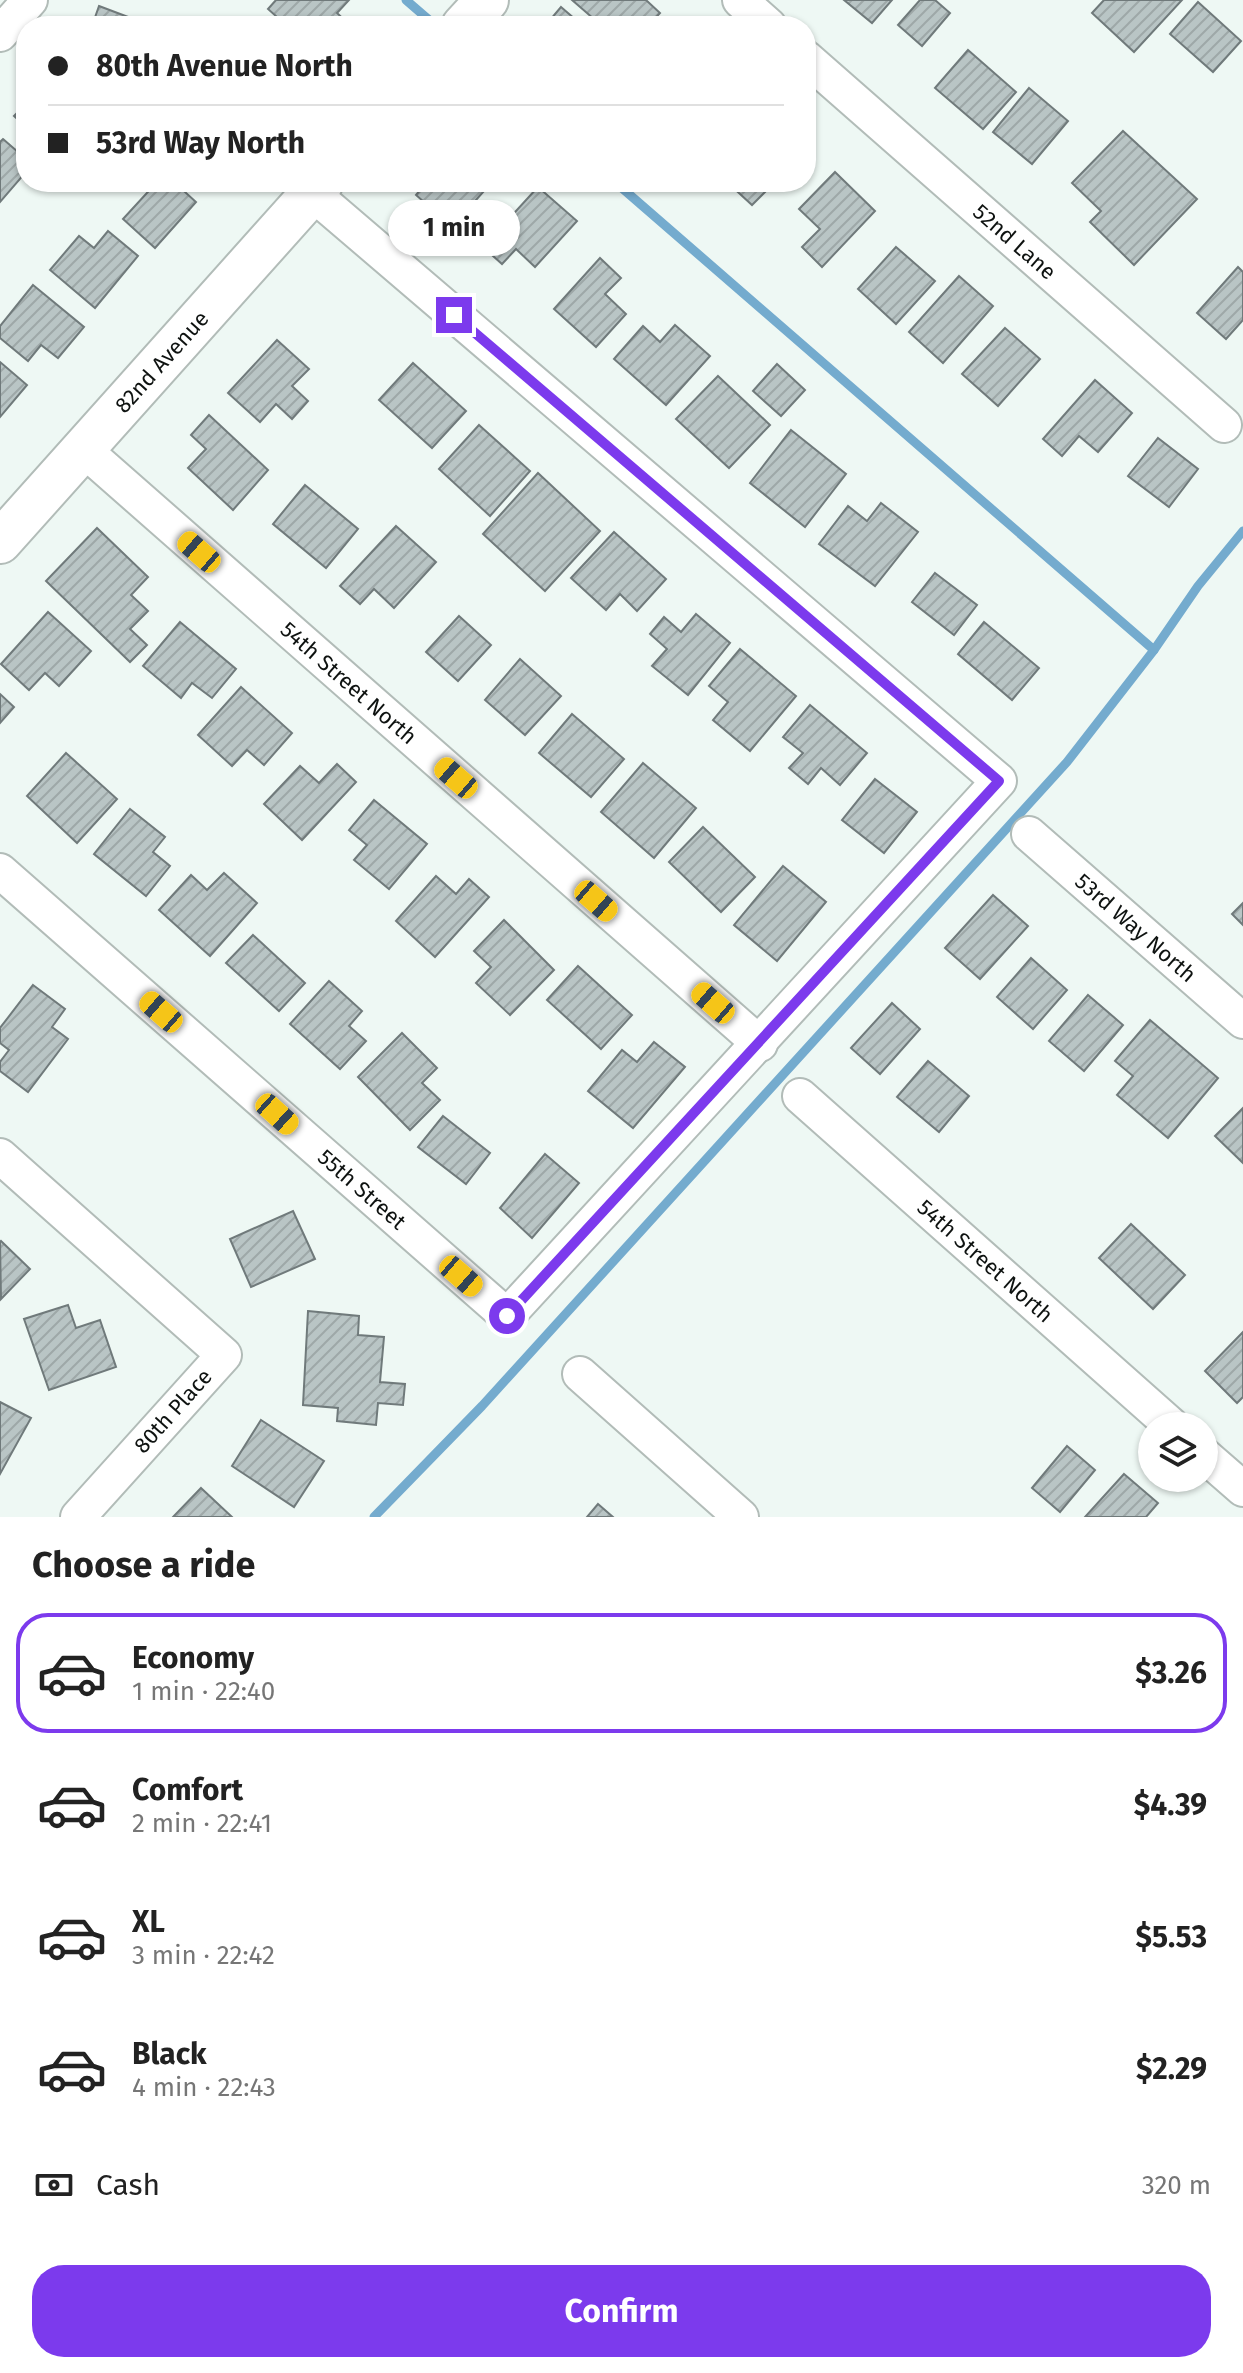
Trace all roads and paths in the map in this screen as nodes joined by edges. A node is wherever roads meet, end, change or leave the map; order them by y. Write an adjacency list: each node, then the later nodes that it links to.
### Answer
1 (30, 0): 4 (street)
2 (740, 0): 3 (street)
3 (758, 16)
4 (0, 34)
5 (816, 67): 8 (street, 52nd Lane)
6 (313, 192): 9 (street, 82nd Avenue)
7 (322, 192): 14 (street)
8 (1224, 425)
9 (83, 449): 10 (street, 82nd Avenue); 14 (street, 54th Street North)
10 (0, 542)
11 (1029, 834): 13 (street, 53rd Way North)
12 (0, 871): 14 (street, 55th Street)
13 (1243, 1021)
14 (760, 1044)
15 (800, 1096): 18 (street, 54th Street North)
16 (0, 1156): 21 (street, 80th Place)
17 (580, 1374): 22 (street)
18 (1156, 1412)
19 (1218, 1467): 20 (street)
20 (1243, 1489)
21 (78, 1517)
22 (741, 1517)

